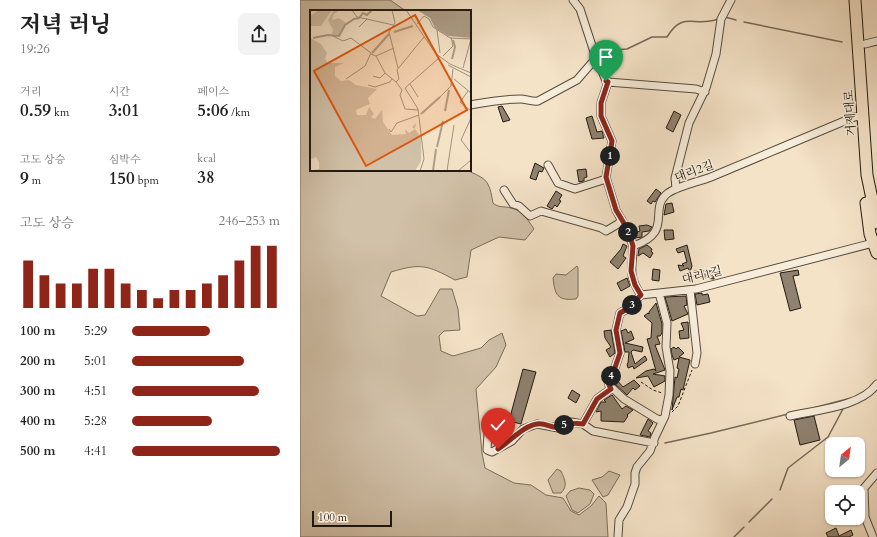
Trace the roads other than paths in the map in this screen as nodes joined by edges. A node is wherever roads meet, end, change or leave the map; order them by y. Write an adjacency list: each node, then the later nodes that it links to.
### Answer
1 (573, 0): 7 (street)
2 (731, 0): 9 (street)
3 (855, 0): 11 (highway, 거제대로)
4 (862, 0): 6 (highway, 거제대로)
5 (877, 41): 6 (street)
6 (865, 44): 17 (highway, 거제대로)
7 (593, 61): 8 (street); 10 (street)
8 (608, 82): 9 (street); 14 (street)
9 (705, 92): 15 (street)
10 (471, 105)
11 (863, 116): 13 (highway, 거제대로); 15 (street, 대리2길)
12 (548, 164): 14 (street)
13 (867, 175): 19 (highway, 거제대로); 21 (highway)
14 (606, 179): 18 (street)
15 (676, 189): 20 (street, 대리2길)
16 (504, 190): 18 (street)
17 (877, 190)
18 (622, 220): 20 (street)
19 (877, 223)
20 (633, 246): 24 (street)
21 (875, 246): 22 (street, 대리1길)
22 (690, 290): 23 (street, 대리1길); 25 (street)
23 (659, 293): 24 (street, 대리1길); 29 (street)
24 (641, 295): 27 (street)
25 (695, 364)
26 (877, 384): 28 (street)
27 (611, 389): 29 (street); 30 (street)
28 (790, 416)
29 (664, 418): 32 (street)
30 (583, 424): 31 (street); 32 (street)
31 (488, 433)
32 (654, 443): 34 (street)
33 (877, 473): 35 (street)
34 (618, 537)
35 (873, 537)

